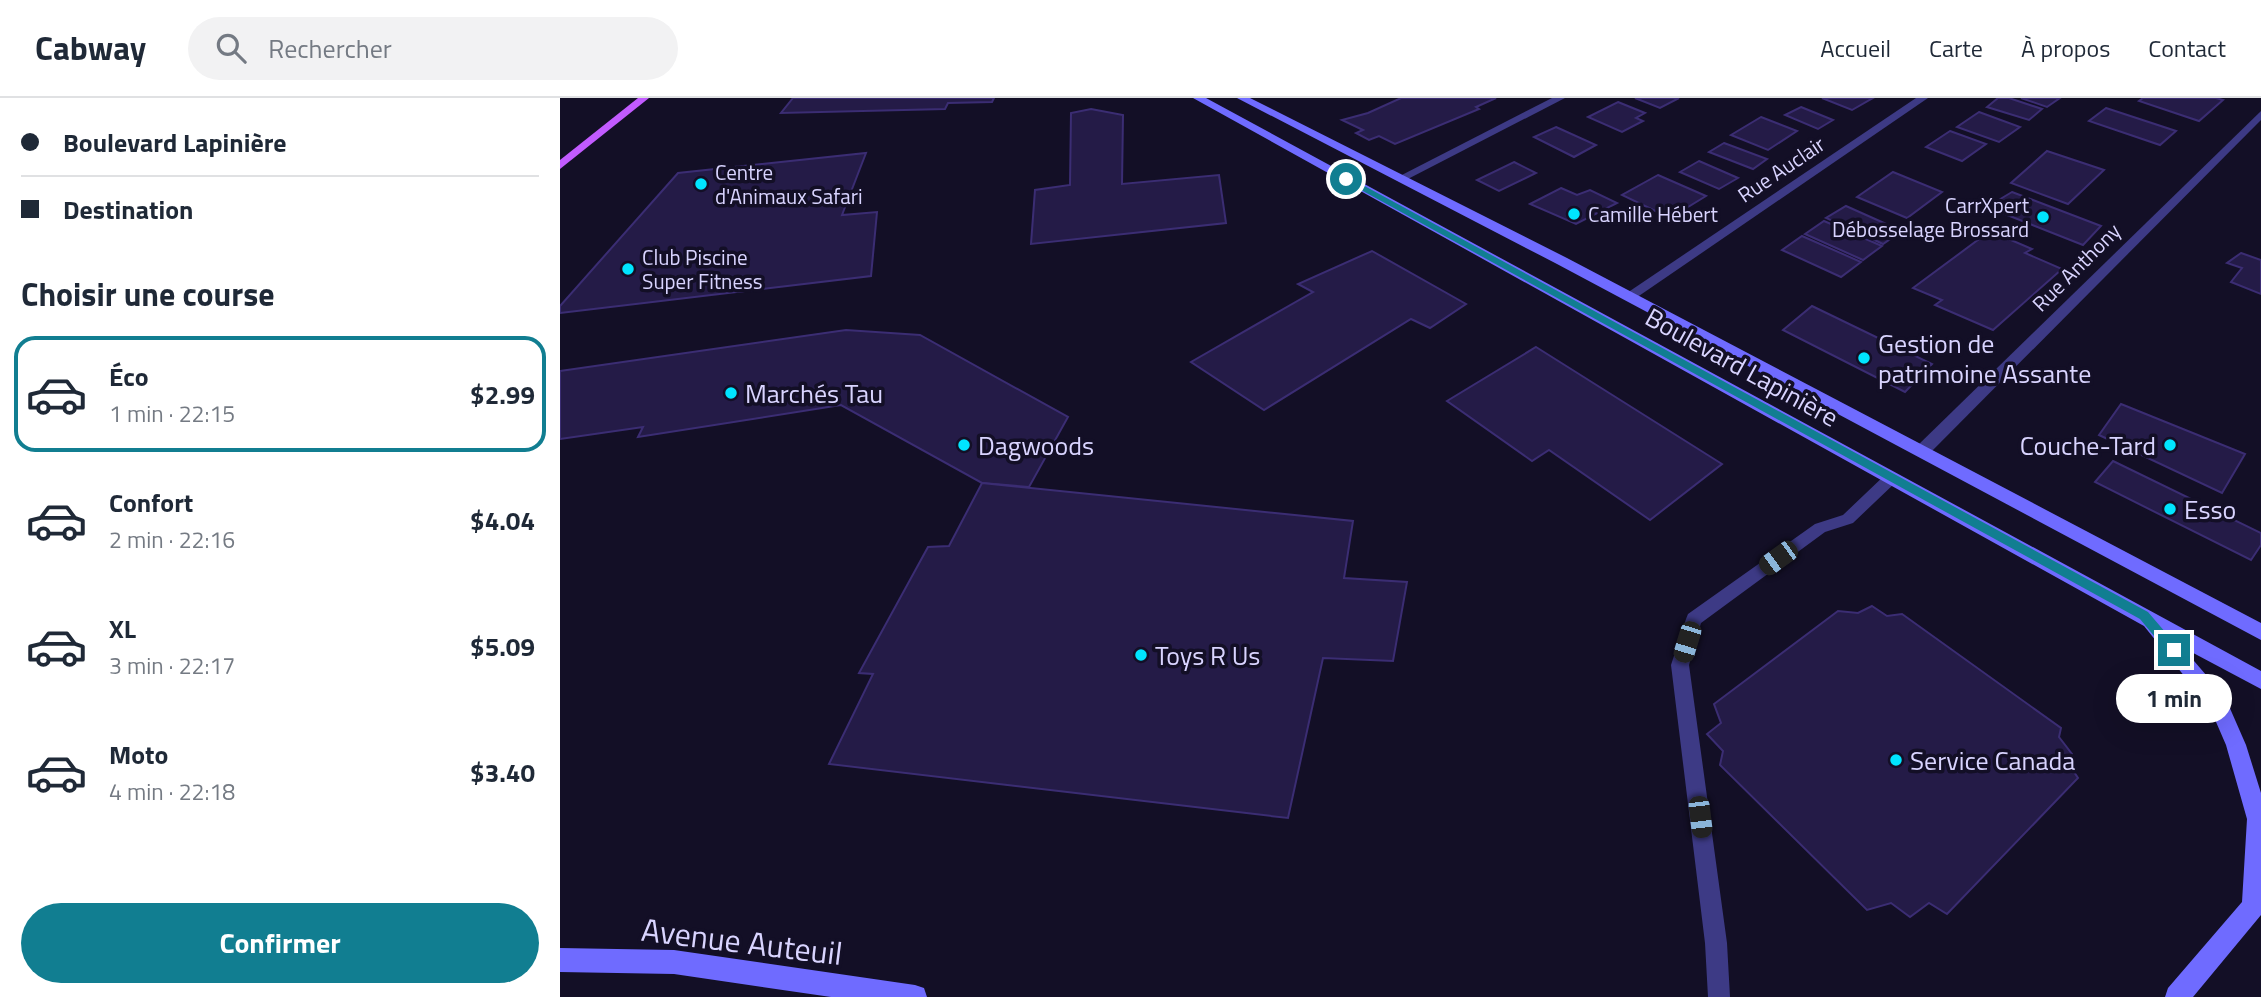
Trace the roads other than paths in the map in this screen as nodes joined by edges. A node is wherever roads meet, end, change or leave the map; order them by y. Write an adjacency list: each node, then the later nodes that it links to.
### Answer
1 (644, 98): 7 (main road)
2 (1198, 98): 11 (main road, Boulevard Lapinière)
3 (1242, 98): 8 (main road, Boulevard Lapinière)
4 (1560, 98): 8 (street)
5 (1923, 98): 9 (street, Rue Auclair)
6 (2261, 114): 10 (street, Rue Anthony)
7 (560, 166)
8 (1401, 179): 9 (main road, Boulevard Lapinière)
9 (1628, 297): 10 (main road, Boulevard Lapinière)
10 (1922, 451): 13 (main road, Boulevard Lapinière)
11 (1891, 478): 12 (main road, Boulevard Lapinière); 18 (lane)
12 (2144, 616): 14 (main road, Boulevard Lapinière); 15 (main road)
13 (2261, 632)
14 (2261, 681)
15 (2257, 898): 19 (main road)
16 (560, 960): 17 (main road, Avenue Auteuil)
17 (915, 997)
18 (1719, 997)
19 (2177, 997)

